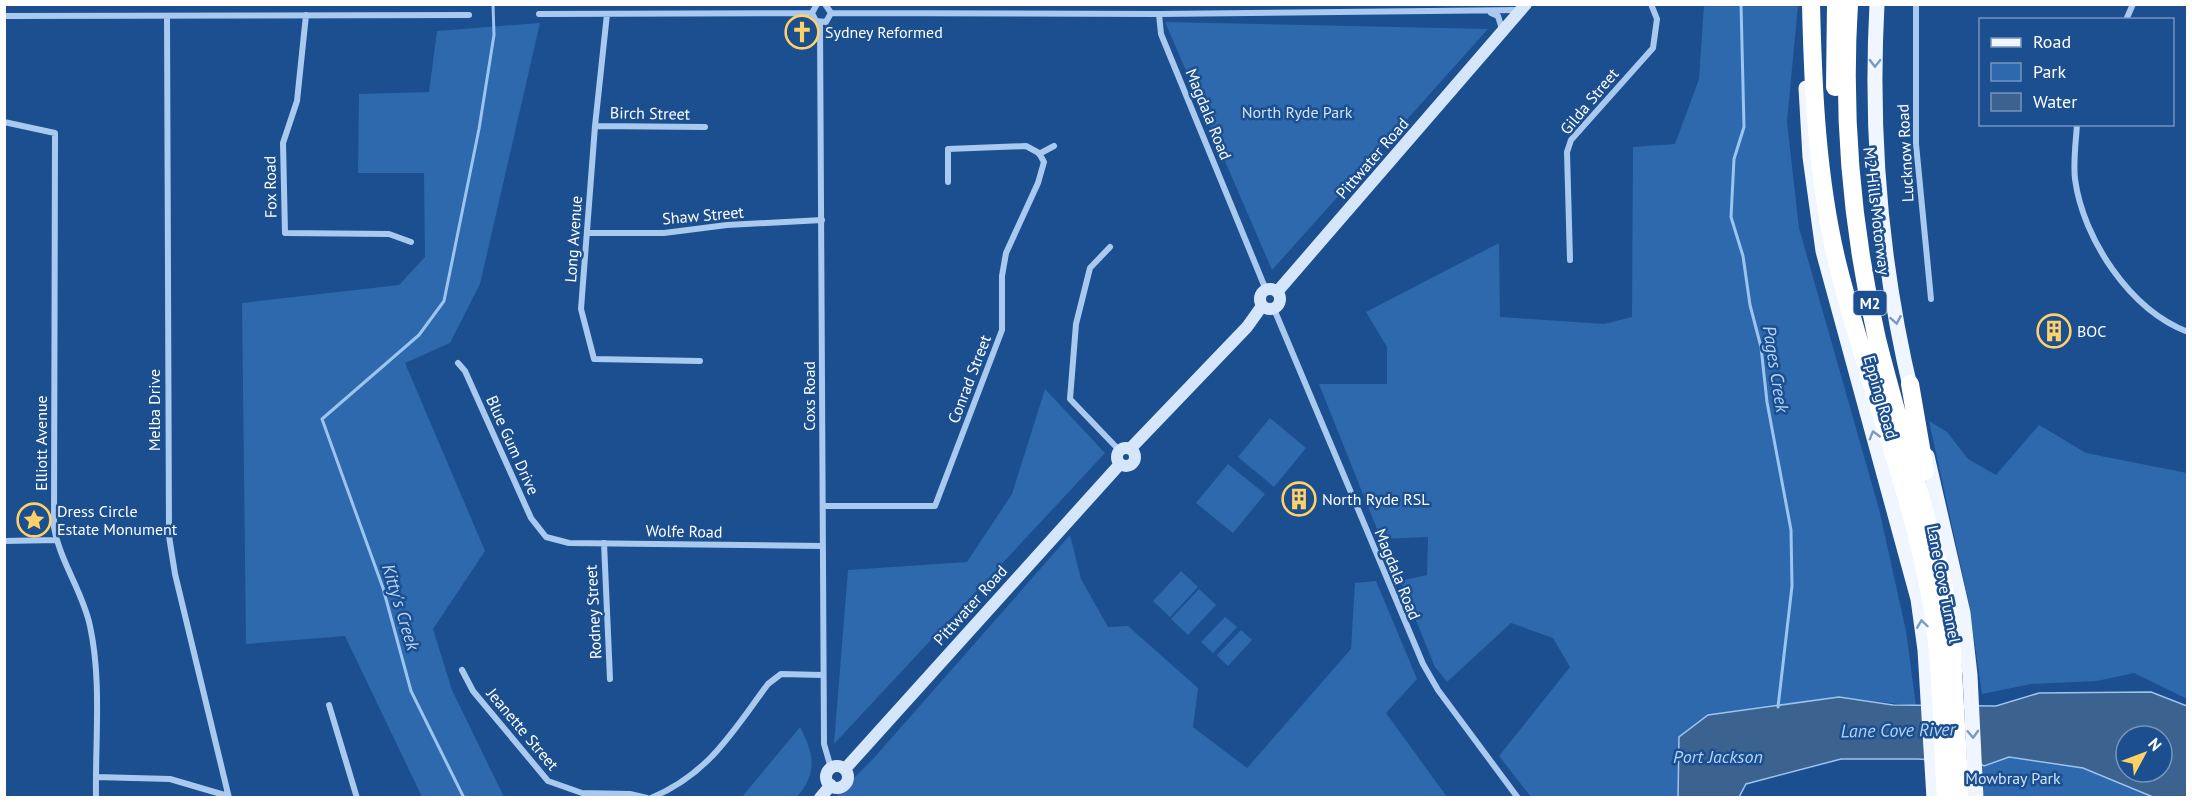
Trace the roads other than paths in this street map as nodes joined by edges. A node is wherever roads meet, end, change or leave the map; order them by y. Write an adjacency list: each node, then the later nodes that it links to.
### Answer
1 (817, 4): 17 (street)
2 (825, 4): 18 (street)
3 (1005, 4): 22 (street)
4 (1102, 4): 19 (street)
5 (1535, 4): 31 (main road, Pittwater Road)
6 (1651, 4): 43 (street, Gilda Street)
7 (1810, 4): 50 (highway, M2); 63 (main road, Epping Road, one-way to 7)
8 (1836, 4): 50 (highway, M2 Hills Motorway / M2)
9 (1849, 4): 59 (highway, M2 Hills Motorway / M2)
10 (1877, 4): 51 (main road, Epping Road, one-way to 51)
11 (1916, 4): 45 (street, Lucknow Road)
12 (2133, 4): 28 (street)
13 (1523, 7): 16 (street); 30 (main road, Pittwater Road)
14 (1232, 8): 15 (street); 23 (street)
15 (1399, 8): 16 (street)
16 (1486, 12): 30 (street)
17 (812, 13): 21 (street); 29 (street)
18 (831, 13): 22 (street); 29 (street)
19 (1102, 13): 22 (street); 23 (street)
20 (538, 14): 21 (street)
21 (607, 14): 33 (street, Long Avenue)
22 (1005, 14)
23 (1159, 14): 44 (street, Magdala Road)
24 (306, 15): 25 (street); 27 (street); 41 (street, Fox Road)
25 (469, 15)
26 (4, 16): 27 (street)
27 (167, 16): 70 (street, Melba Drive)
28 (2127, 18)
29 (820, 23): 39 (street, Coxs Road)
30 (1502, 30): 31 (main road, Pittwater Road)
31 (1491, 45): 44 (main road, Pittwater Road)
32 (4, 122): 55 (street, Elliott Avenue)
33 (595, 126): 35 (street, Birch Street); 40 (street, Long Avenue)
34 (2077, 126): 47 (street)
35 (705, 127)
36 (1054, 146): 37 (street)
37 (1039, 154): 38 (street); 53 (street, Conrad Street)
38 (948, 182)
39 (822, 220): 40 (street, Shaw Street); 53 (street, Coxs Road)
40 (587, 233): 48 (street, Long Avenue)
41 (411, 242)
42 (1110, 247): 52 (street)
43 (1570, 260)
44 (1272, 291): 46 (main road); 46 (main road)
45 (1931, 299)
46 (1268, 307): 52 (main road); 75 (street, Magdala Road)
47 (2187, 332)
48 (700, 361)
49 (458, 363): 54 (street, Blue Gum Drive)
50 (1873, 382): 63 (highway, Lane Cove Tunnel / M2)
51 (1910, 384): 59 (highway, M2); 69 (main road, Epping Road, one-way to 69)
52 (1125, 450): 66 (main road, Pittwater Road)
53 (823, 506): 58 (street, Coxs Road)
54 (546, 537): 57 (street, Wolfe Road)
55 (56, 540): 56 (street); 67 (street, Elliott Avenue)
56 (4, 541)
57 (604, 543): 58 (street, Wolfe Road); 62 (street, Rodney Street)
58 (823, 546): 61 (street, Coxs Road)
59 (1945, 593): 63 (highway, Lane Cove Tunnel / M2)
60 (462, 670): 73 (street, Jeanette Street)
61 (823, 675): 65 (street, Coxs Road); 73 (street, Jeanette Street)
62 (610, 680)
63 (1941, 685): 69 (highway, Lane Cove Tunnel / M2)
64 (329, 705): 72 (street)
65 (831, 768): 66 (main road); 68 (main road)
66 (845, 769): 68 (main road)
67 (96, 777): 70 (street); 71 (street, Elliott Avenue)
68 (831, 786): 74 (main road)
69 (1954, 793)
70 (229, 797)
71 (96, 798)
72 (357, 798)
73 (650, 798)
74 (820, 798)
75 (1518, 798)

